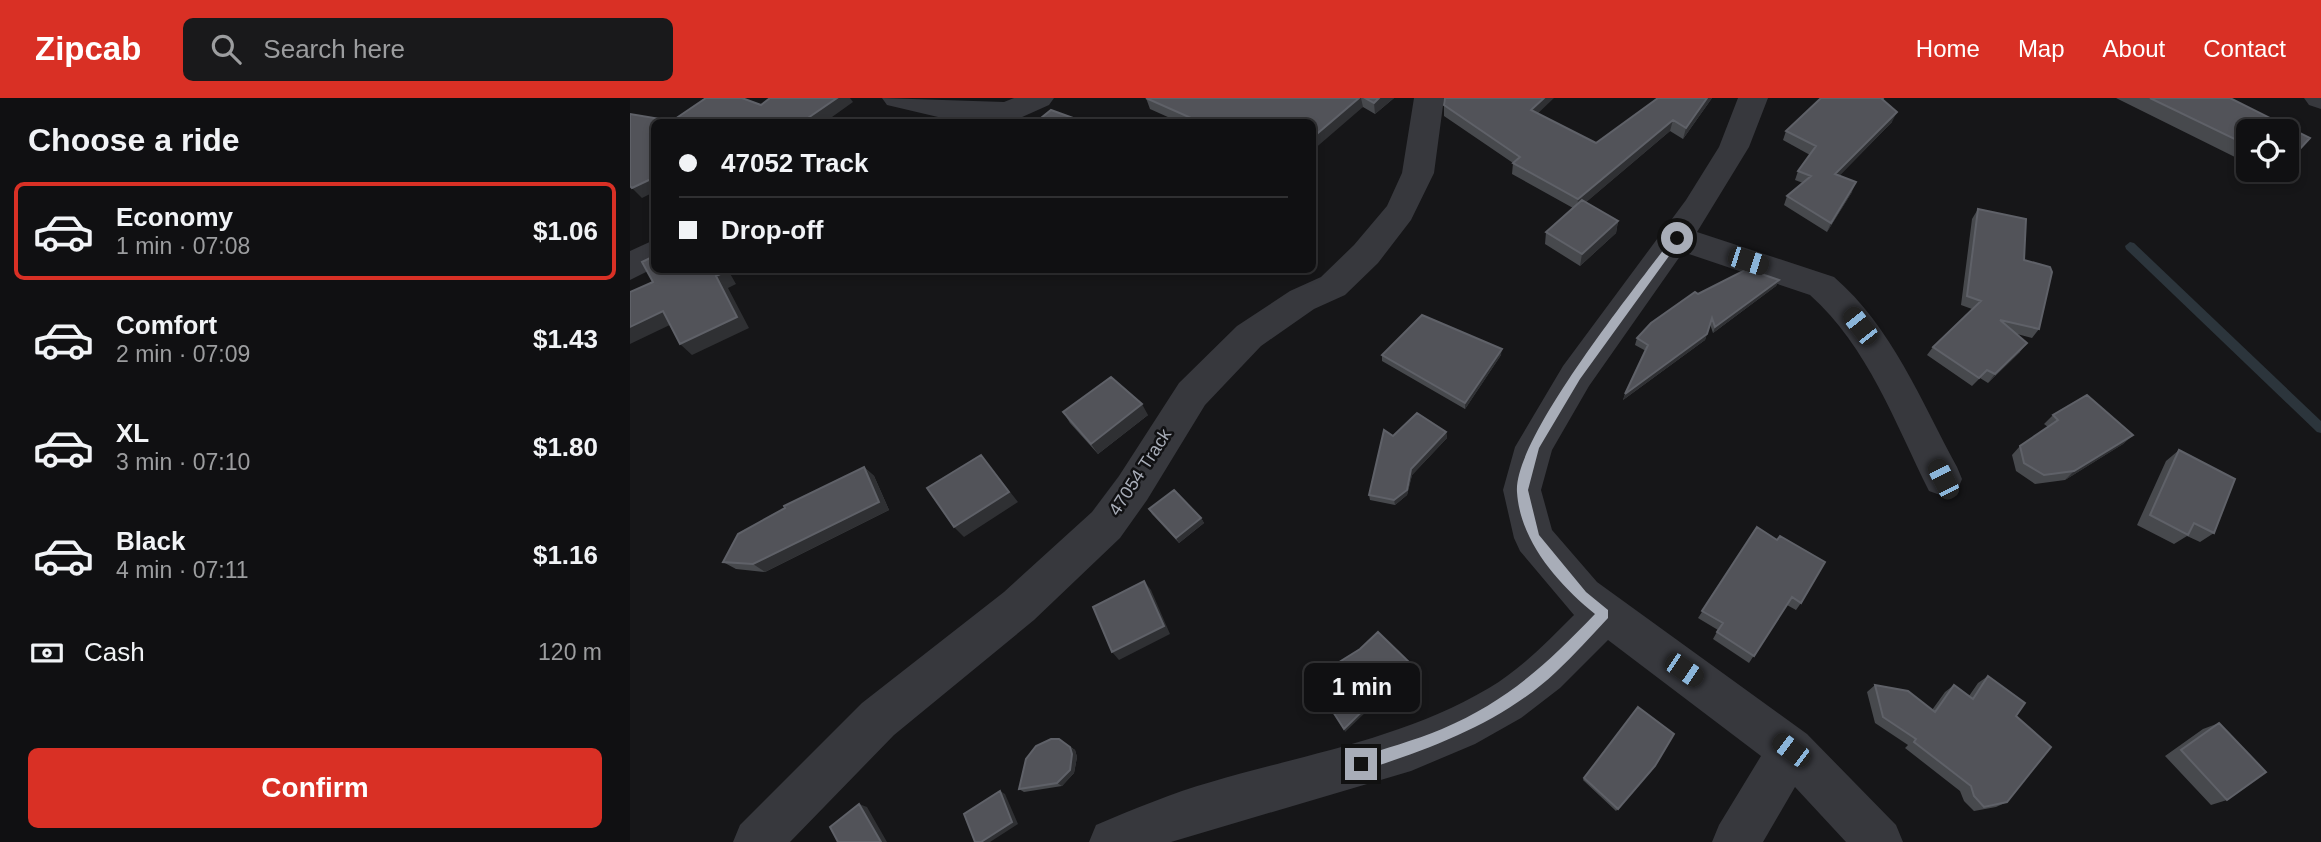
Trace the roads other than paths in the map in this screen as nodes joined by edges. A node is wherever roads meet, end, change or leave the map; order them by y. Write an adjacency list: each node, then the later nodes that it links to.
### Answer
1 (897, 98): 5 (street)
2 (1039, 98): 5 (street)
3 (1429, 98): 14 (street, 47054 Track)
4 (1753, 98): 8 (street)
5 (998, 117)
6 (651, 232): 7 (street)
7 (630, 237)
8 (1677, 238): 11 (street); 12 (street)
9 (651, 254): 10 (street)
10 (630, 268)
11 (1943, 479)
12 (1604, 614): 13 (street); 15 (street)
13 (1791, 750): 16 (street); 17 (street)
14 (757, 842)
15 (1113, 842)
16 (1736, 842)
17 (1879, 842)

